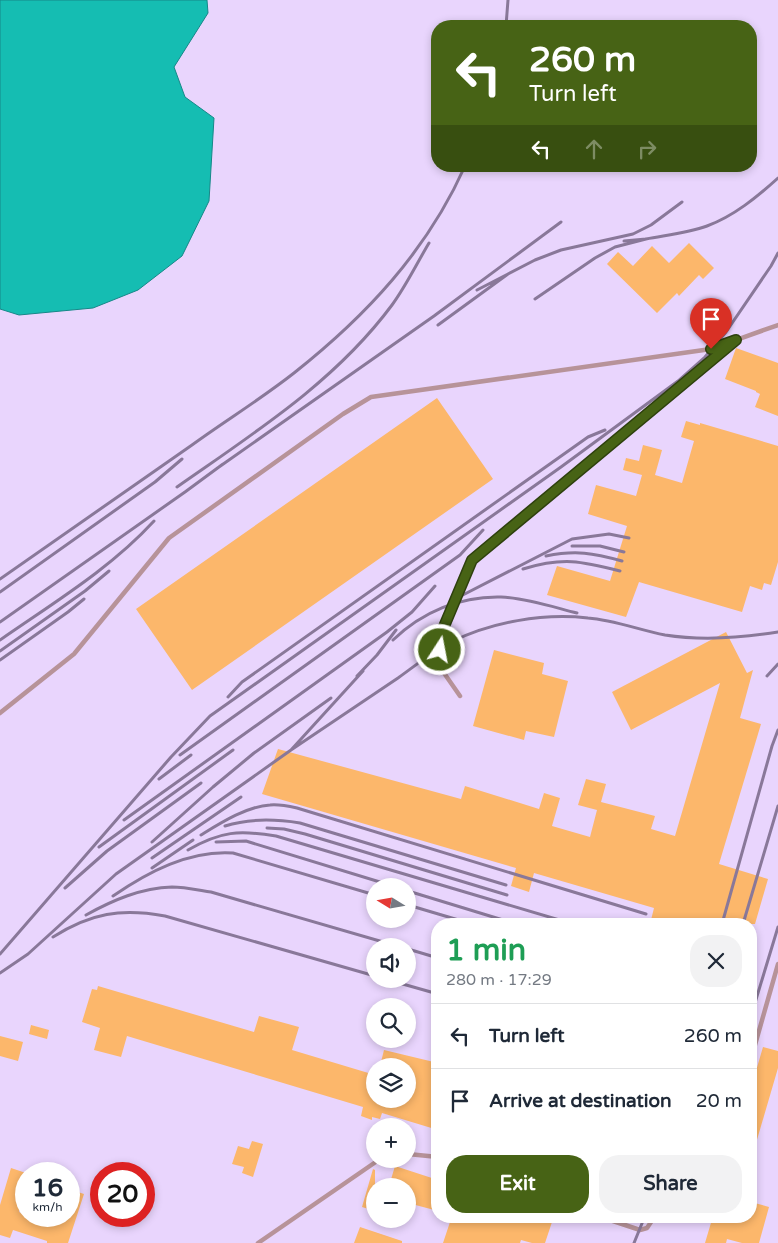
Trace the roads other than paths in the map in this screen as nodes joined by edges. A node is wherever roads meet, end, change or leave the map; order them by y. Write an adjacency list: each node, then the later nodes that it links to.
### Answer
1 (778, 325): 2 (lane)
2 (736, 340): 3 (lane); 4 (lane)
3 (460, 696)
4 (0, 713)
5 (778, 964): 6 (lane)
6 (757, 1037)
7 (416, 1155): 8 (lane)
8 (431, 1156)
9 (367, 1168): 12 (lane)
10 (619, 1223): 11 (lane)
11 (650, 1223)
12 (258, 1243)

